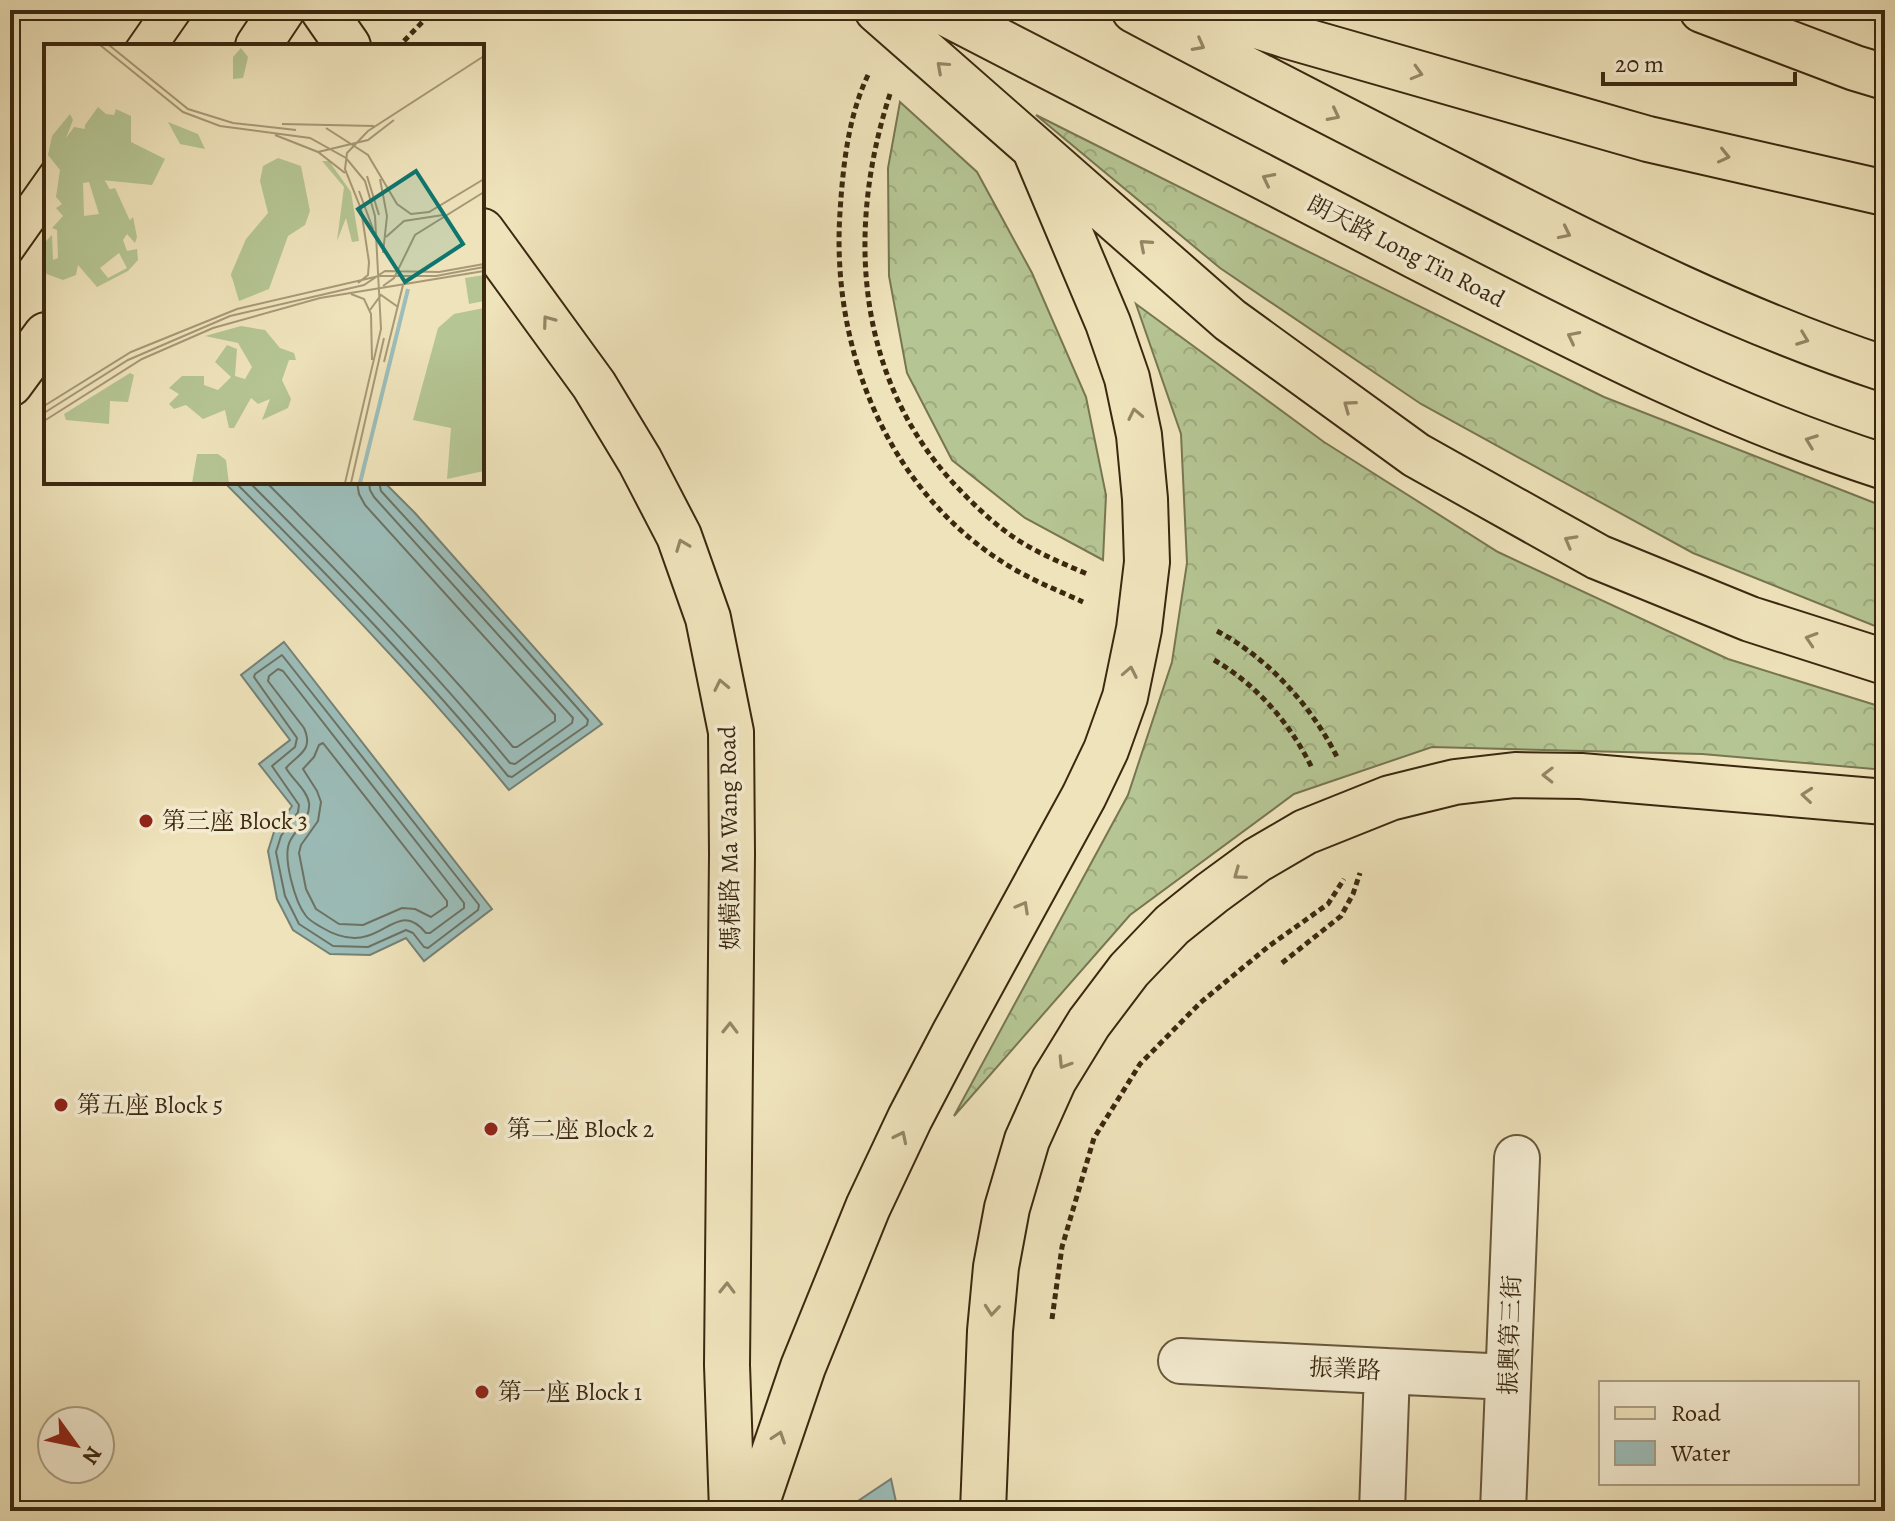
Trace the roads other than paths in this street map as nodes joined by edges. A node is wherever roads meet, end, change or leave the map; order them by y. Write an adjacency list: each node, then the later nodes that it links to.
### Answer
1 (282, 10): 8 (main road)
2 (323, 10): 9 (main road)
3 (877, 10): 11 (main road, one-way to 3)
4 (939, 10): 17 (main road, 朗天路 Long Tin Road, one-way to 4)
5 (1134, 10): 15 (main road, one-way to 15)
6 (1208, 10): 12 (main road, one-way to 12)
7 (1702, 10): 10 (main road)
8 (259, 44)
9 (347, 44)
10 (1885, 77)
11 (1035, 150): 18 (main road, one-way to 11); 25 (main road, one-way to 11)
12 (1885, 193)
13 (484, 234): 24 (main road, 媽橫路 Ma Wang Road, one-way to 13)
14 (44, 338): 16 (main road)
15 (1885, 369)
16 (10, 384)
17 (1885, 467)
18 (1885, 662)
19 (1885, 802): 26 (main road, one-way to 26)
20 (1517, 1158): 23 (lane, 振興第三街)
21 (1181, 1361): 22 (lane, 振業路)
22 (1387, 1371): 23 (lane, 振業路); 27 (lane)
23 (1508, 1377): 28 (lane, 振興第三街)
24 (732, 1511)
25 (754, 1511)
26 (983, 1511)
27 (1382, 1511)
28 (1503, 1511)

